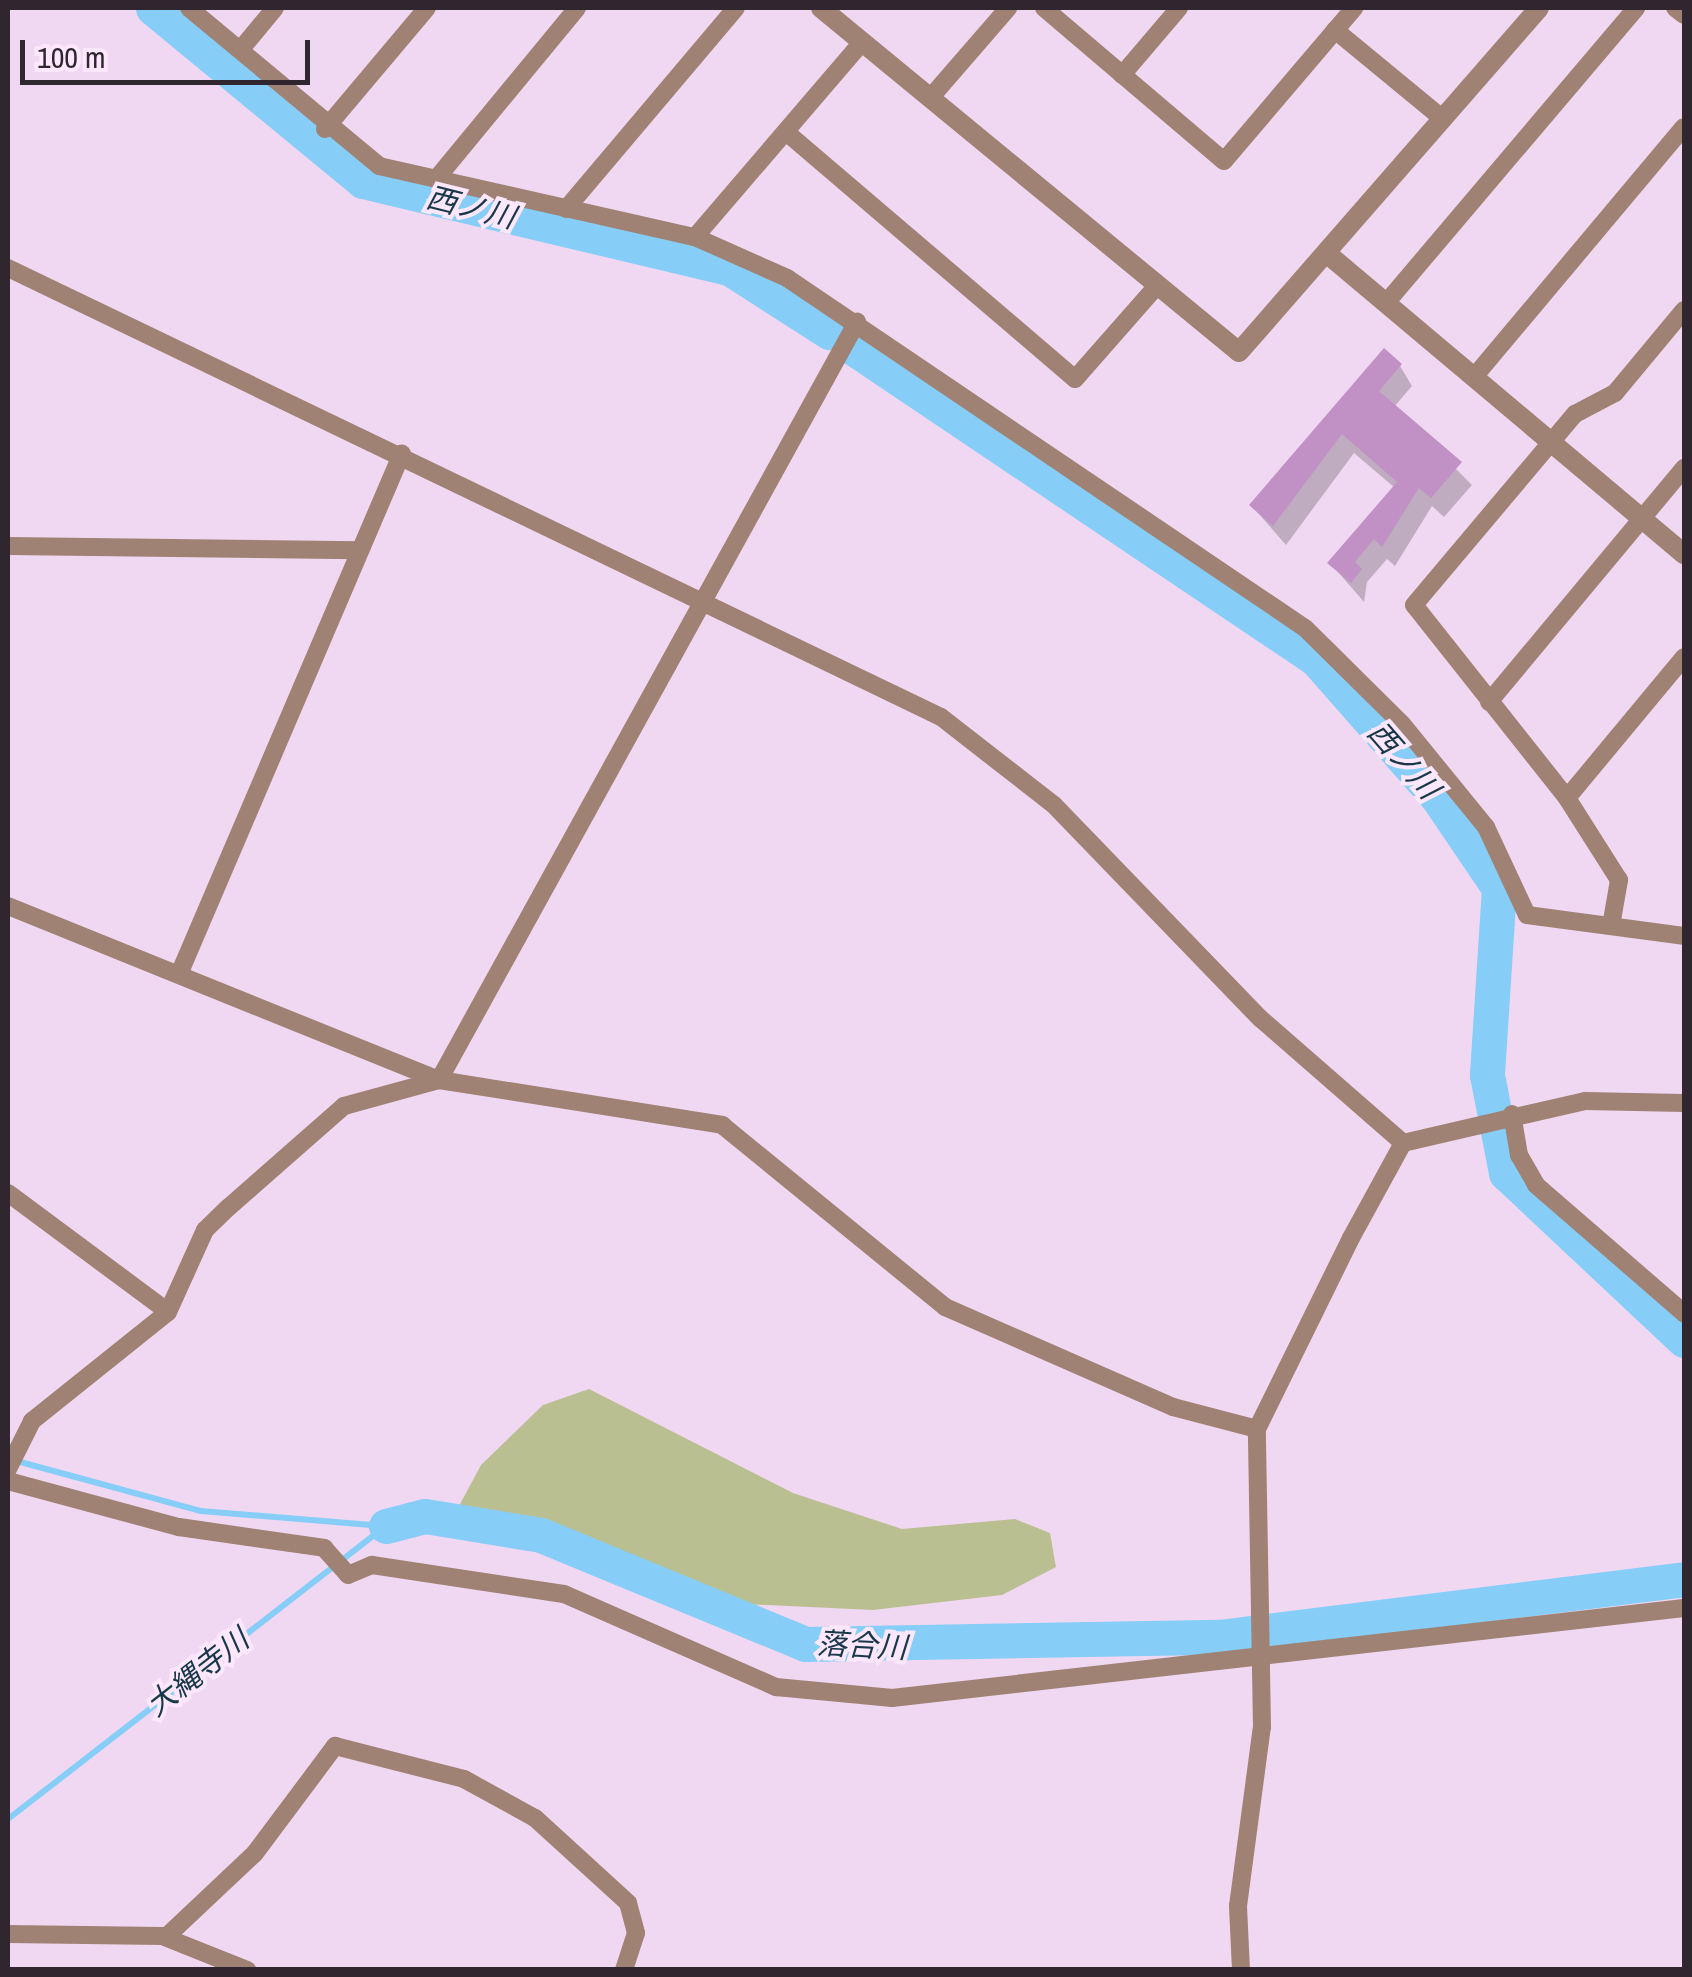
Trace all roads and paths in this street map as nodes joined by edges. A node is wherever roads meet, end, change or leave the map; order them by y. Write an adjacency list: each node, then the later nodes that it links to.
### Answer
1 (189, 8): 17 (street)
2 (275, 8): 17 (street)
3 (427, 8): 22 (street)
4 (577, 8): 24 (street)
5 (736, 8): 25 (street)
6 (821, 8): 16 (street)
7 (1008, 8): 19 (street)
8 (1044, 8): 18 (street)
9 (1179, 8): 18 (street)
10 (1354, 8): 15 (street)
11 (1539, 8): 20 (street)
12 (1636, 8): 30 (street)
13 (1675, 8): 14 (street)
14 (1684, 16)
15 (1335, 30): 18 (street); 20 (street)
16 (862, 42): 19 (street); 23 (street)
17 (240, 48): 22 (street)
18 (1122, 75)
19 (931, 97): 29 (street)
20 (1443, 120): 27 (street)
21 (1684, 127): 33 (street)
22 (325, 129): 24 (street)
23 (786, 132): 26 (street); 29 (street)
24 (437, 178): 25 (street)
25 (566, 208): 26 (street)
26 (694, 237): 32 (street)
27 (1330, 256): 29 (street); 30 (street)
28 (8, 268): 35 (street)
29 (1154, 288)
30 (1386, 303): 33 (street)
31 (1684, 310): 34 (street)
32 (857, 322): 41 (street); 46 (street)
33 (1474, 377): 34 (street)
34 (1551, 442): 37 (street); 43 (street)
35 (402, 454): 39 (street); 41 (street)
36 (1684, 468): 37 (street)
37 (1642, 518): 40 (street); 43 (street)
38 (8, 546): 39 (street)
39 (358, 550): 48 (street)
40 (1684, 554)
41 (700, 595): 49 (street); 52 (street)
42 (1684, 657): 44 (street)
43 (1489, 702): 44 (street)
44 (1567, 798): 46 (street)
45 (8, 906): 48 (street)
46 (1611, 926): 47 (street)
47 (1684, 936)
48 (180, 972): 49 (street)
49 (439, 1080): 54 (street); 56 (street)
50 (1684, 1103): 51 (street)
51 (1499, 1118): 52 (street); 55 (street)
52 (1403, 1143): 56 (street)
53 (8, 1193): 54 (street)
54 (168, 1312): 57 (street)
55 (1684, 1313)
56 (1257, 1430): 60 (street)
57 (8, 1470)
58 (8, 1481): 60 (street)
59 (1684, 1608): 60 (street)
60 (1260, 1657): 65 (street)
61 (8, 1934): 62 (street)
62 (166, 1937): 63 (street); 64 (street)
63 (247, 1970)
64 (624, 1970)
65 (1241, 1970)

